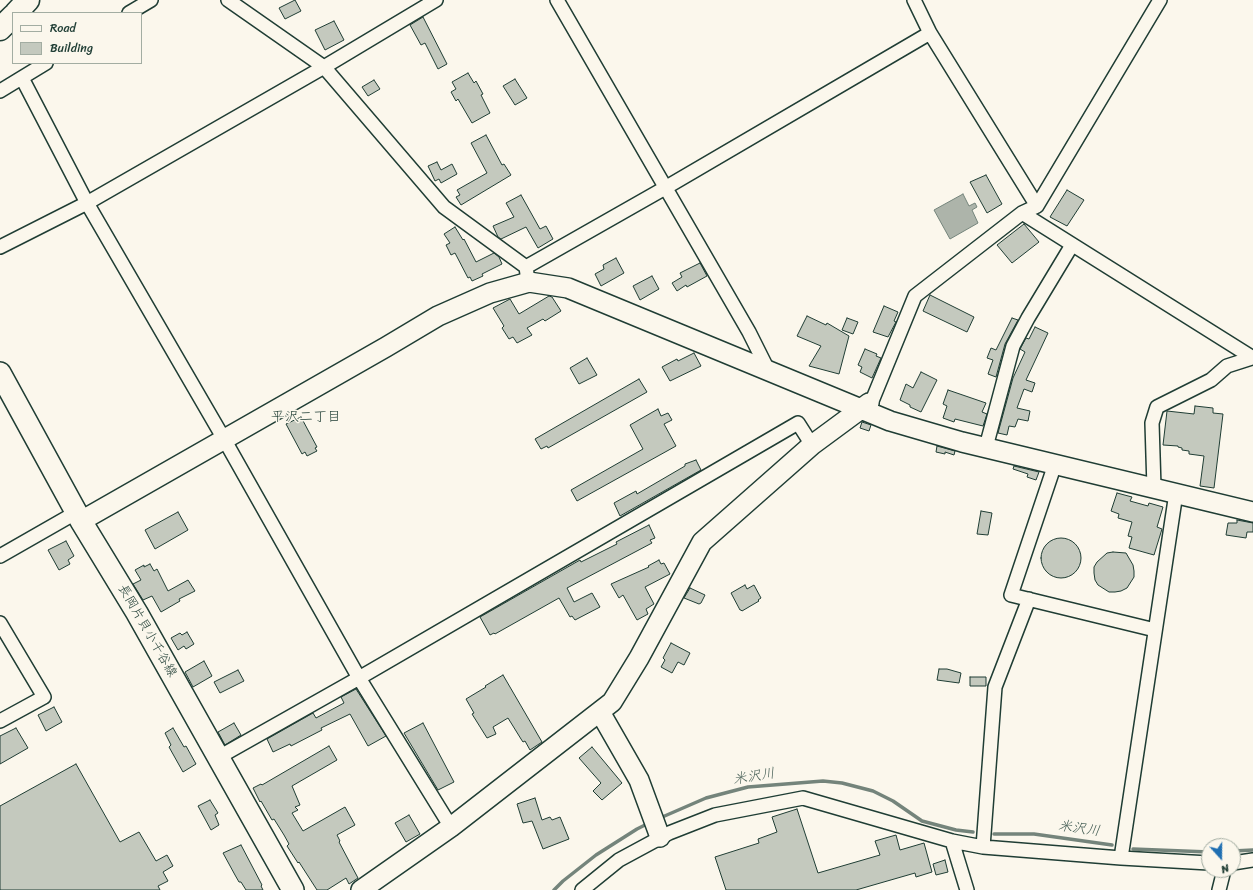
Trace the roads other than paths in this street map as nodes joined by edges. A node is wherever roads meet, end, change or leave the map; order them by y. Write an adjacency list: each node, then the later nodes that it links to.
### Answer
1 (28, 0): 8 (highway)
2 (151, 0): 9 (street)
3 (228, 0): 14 (street)
4 (436, 0): 14 (street)
5 (557, 0): 17 (street)
6 (914, 0): 12 (street)
7 (1160, 0): 19 (street)
8 (17, 12)
9 (131, 12)
10 (12, 17): 11 (highway)
11 (0, 29)
12 (930, 33): 17 (street); 19 (street)
13 (44, 64): 15 (street)
14 (324, 67): 18 (street); 23 (street)
15 (22, 78): 16 (street); 18 (street)
16 (0, 91)
17 (665, 188): 23 (street); 25 (street)
18 (87, 203): 22 (street); 28 (street)
19 (1036, 206): 20 (street)
20 (1022, 213): 21 (street); 27 (street)
21 (1072, 245): 24 (street); 30 (street)
22 (0, 247)
23 (527, 275): 25 (main road); 28 (main road)
24 (1252, 358): 32 (street)
25 (769, 372): 27 (main road)
26 (0, 373): 35 (main road, 長岡片貝小千谷線)
27 (866, 405): 29 (main road); 30 (main road)
28 (224, 439): 35 (main road); 40 (street)
29 (812, 445): 40 (street); 41 (main road)
30 (986, 447): 31 (main road)
31 (1055, 464): 32 (main road); 37 (street)
32 (1154, 488): 33 (main road)
33 (1176, 493): 34 (main road); 39 (street)
34 (1253, 512)
35 (79, 516): 36 (street); 43 (main road, 長岡片貝小千谷線)
36 (0, 556)
37 (1029, 599): 39 (street); 47 (street)
38 (0, 623): 42 (street)
39 (1155, 630): 48 (street)
40 (359, 678): 43 (street); 44 (street)
41 (600, 712): 44 (main road); 45 (main road)
42 (0, 721)
43 (219, 757): 53 (main road, 長岡片貝小千谷線)
44 (451, 827): 54 (main road)
45 (660, 837): 46 (street); 55 (street)
46 (952, 841): 47 (street); 56 (street)
47 (983, 847): 48 (street)
48 (1121, 858): 51 (street)
49 (1253, 860): 50 (street)
50 (1241, 862)
51 (1201, 863)
52 (1222, 878): 57 (street)
53 (293, 890)
54 (361, 890)
55 (582, 890)
56 (967, 890)
57 (1219, 890)

